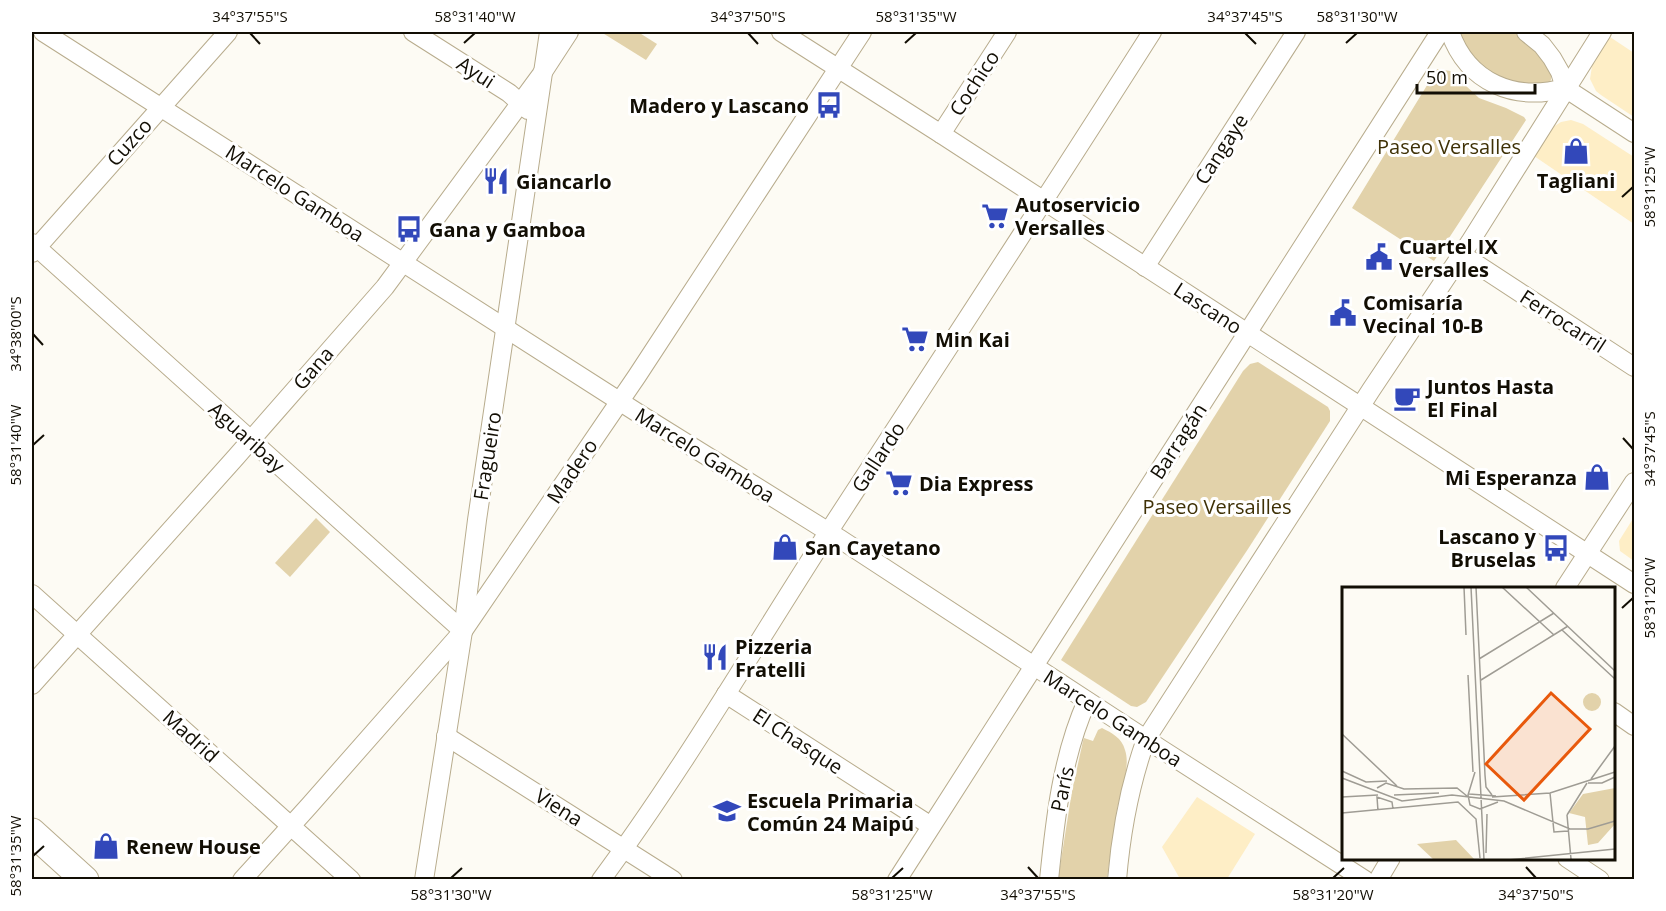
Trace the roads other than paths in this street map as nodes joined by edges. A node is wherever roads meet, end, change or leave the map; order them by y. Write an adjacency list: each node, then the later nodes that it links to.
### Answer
1 (44, 32): 19 (street, Marcelo Gamboa)
2 (228, 32): 19 (street, Cuzco)
3 (413, 32): 18 (street, Ayui)
4 (549, 32): 16 (street, Fragueiro)
5 (569, 32): 16 (street, Gana)
6 (781, 32): 15 (street, Lascano)
7 (862, 32): 15 (street, Madero)
8 (1007, 32): 22 (street, Cochico)
9 (1152, 32): 23 (street, Gallardo)
10 (1296, 32): 27 (street, Cangaye)
11 (1440, 32): 29 (street, Barragán)
12 (1450, 32): 17 (street)
13 (1526, 32): 17 (street)
14 (1602, 32): 17 (street)
15 (839, 68): 22 (street, Lascano); 31 (street, Madero)
16 (541, 75): 18 (street, Gana); 20 (street, Fragueiro)
17 (1565, 88): 21 (street); 25 (street)
18 (521, 102): 20 (street, Ayui); 26 (street, Gana)
19 (161, 107): 24 (street, Cuzco); 26 (street, Marcelo Gamboa)
20 (536, 117): 28 (street, Fragueiro)
21 (1635, 133)
22 (941, 134): 23 (street, Lascano)
23 (1044, 202): 27 (street, Lascano); 35 (street, Gallardo)
24 (33, 248): 33 (street, Aguaribay)
25 (1461, 254): 30 (street, Ferrocarril); 32 (street)
26 (403, 263): 28 (street, Marcelo Gamboa); 33 (street, Gana)
27 (1145, 267): 29 (street, Lascano)
28 (506, 328): 31 (street, Marcelo Gamboa); 40 (street, Fragueiro)
29 (1247, 333): 32 (street, Lascano); 42 (street, Barragán)
30 (1635, 368)
31 (620, 402): 35 (street, Marcelo Gamboa); 40 (street, Madero)
32 (1360, 406): 36 (street, Lascano); 49 (street)
33 (250, 440): 40 (street, Aguaribay); 41 (street, Gana)
34 (1635, 482): 36 (street)
35 (829, 532): 42 (street, Marcelo Gamboa); 44 (street, Gallardo)
36 (1588, 554): 37 (street, Lascano); 38 (street)
37 (1635, 584)
38 (1567, 587)
39 (32, 594): 41 (street, Madrid)
40 (463, 631): 48 (street, Fragueiro); 50 (street, Madero)
41 (77, 634): 43 (street, Gana); 50 (street, Madrid)
42 (1034, 666): 45 (street, Marcelo Gamboa); 51 (street, Barragán)
43 (32, 685)
44 (726, 694): 51 (street, El Chasque); 53 (street, Gallardo)
45 (1088, 701): 49 (street, Marcelo Gamboa); 63 (street, París)
46 (1615, 713): 47 (street)
47 (1635, 726)
48 (446, 736): 53 (street, Viena); 59 (street, Fragueiro)
49 (1146, 739): 64 (street); 65 (street, Marcelo Gamboa)
50 (291, 826): 57 (street, Madero); 58 (street, Madrid)
51 (931, 826): 62 (street, Barragán)
52 (32, 832): 56 (main road)
53 (624, 848): 60 (street, Gallardo); 61 (street, Viena)
54 (1390, 860): 66 (street)
55 (1570, 860): 67 (street)
56 (85, 879)
57 (242, 879)
58 (351, 879)
59 (423, 879)
60 (601, 879)
61 (673, 879)
62 (897, 879)
63 (1049, 879)
64 (1117, 879)
65 (1365, 879)
66 (1378, 879)
67 (1600, 879)

